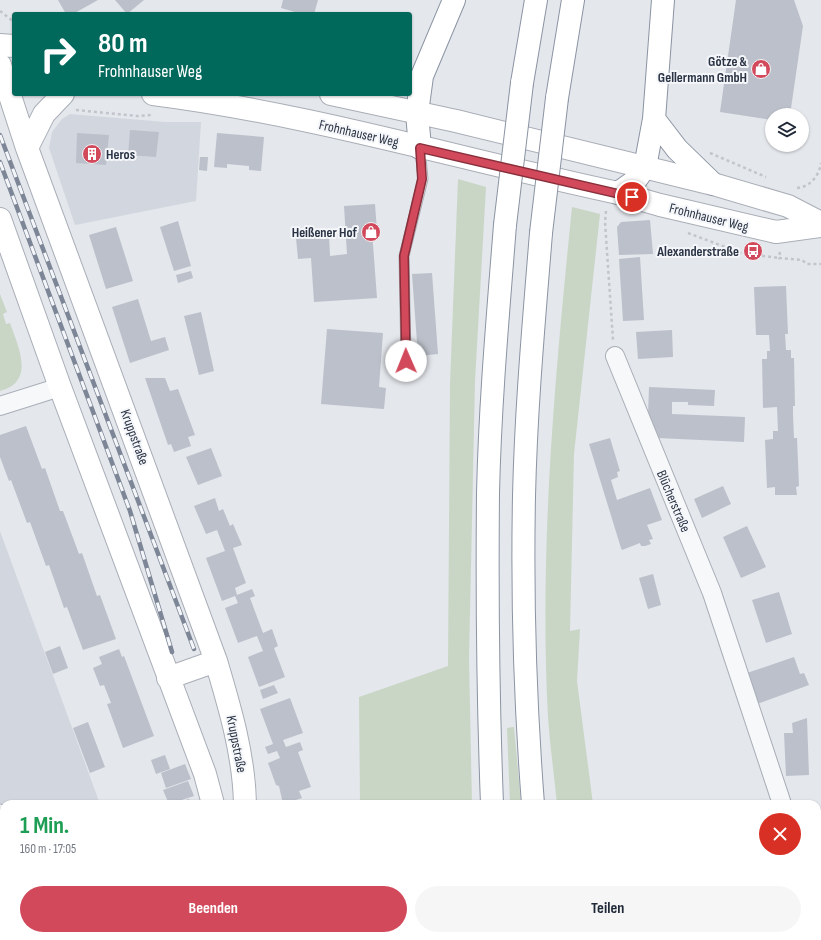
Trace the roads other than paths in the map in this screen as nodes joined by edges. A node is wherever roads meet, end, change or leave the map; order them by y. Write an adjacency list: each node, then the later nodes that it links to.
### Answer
1 (454, 0): 11 (main road)
2 (536, 0): 29 (main road, bridge)
3 (573, 0): 30 (main road, bridge)
4 (663, 0): 12 (main road)
5 (0, 45): 6 (main road)
6 (12, 46)
7 (3, 73): 13 (main road, Kruppstraße)
8 (61, 96): 13 (main road)
9 (170, 96): 14 (main road, Frohnhauser Weg)
10 (340, 96): 11 (main road)
11 (417, 113): 14 (main road); 15 (main road)
12 (654, 119): 15 (main road); 16 (main road)
13 (28, 148): 25 (main road, Kruppstraße)
14 (420, 148): 17 (main road, Frohnhauser Weg); 22 (lane)
15 (645, 167): 16 (main road); 17 (main road)
16 (713, 184): 19 (main road)
17 (614, 192): 20 (main road, Frohnhauser Weg)
18 (0, 219): 23 (main road)
19 (821, 223)
20 (821, 226)
21 (615, 356): 31 (street, Blücherstraße)
22 (406, 361)
23 (60, 387): 24 (street); 26 (main road)
24 (0, 406)
25 (216, 661): 26 (main road); 28 (main road, Kruppstraße)
26 (168, 678): 27 (main road)
27 (212, 800)
28 (245, 800)
29 (492, 800)
30 (533, 800)
31 (781, 800)

